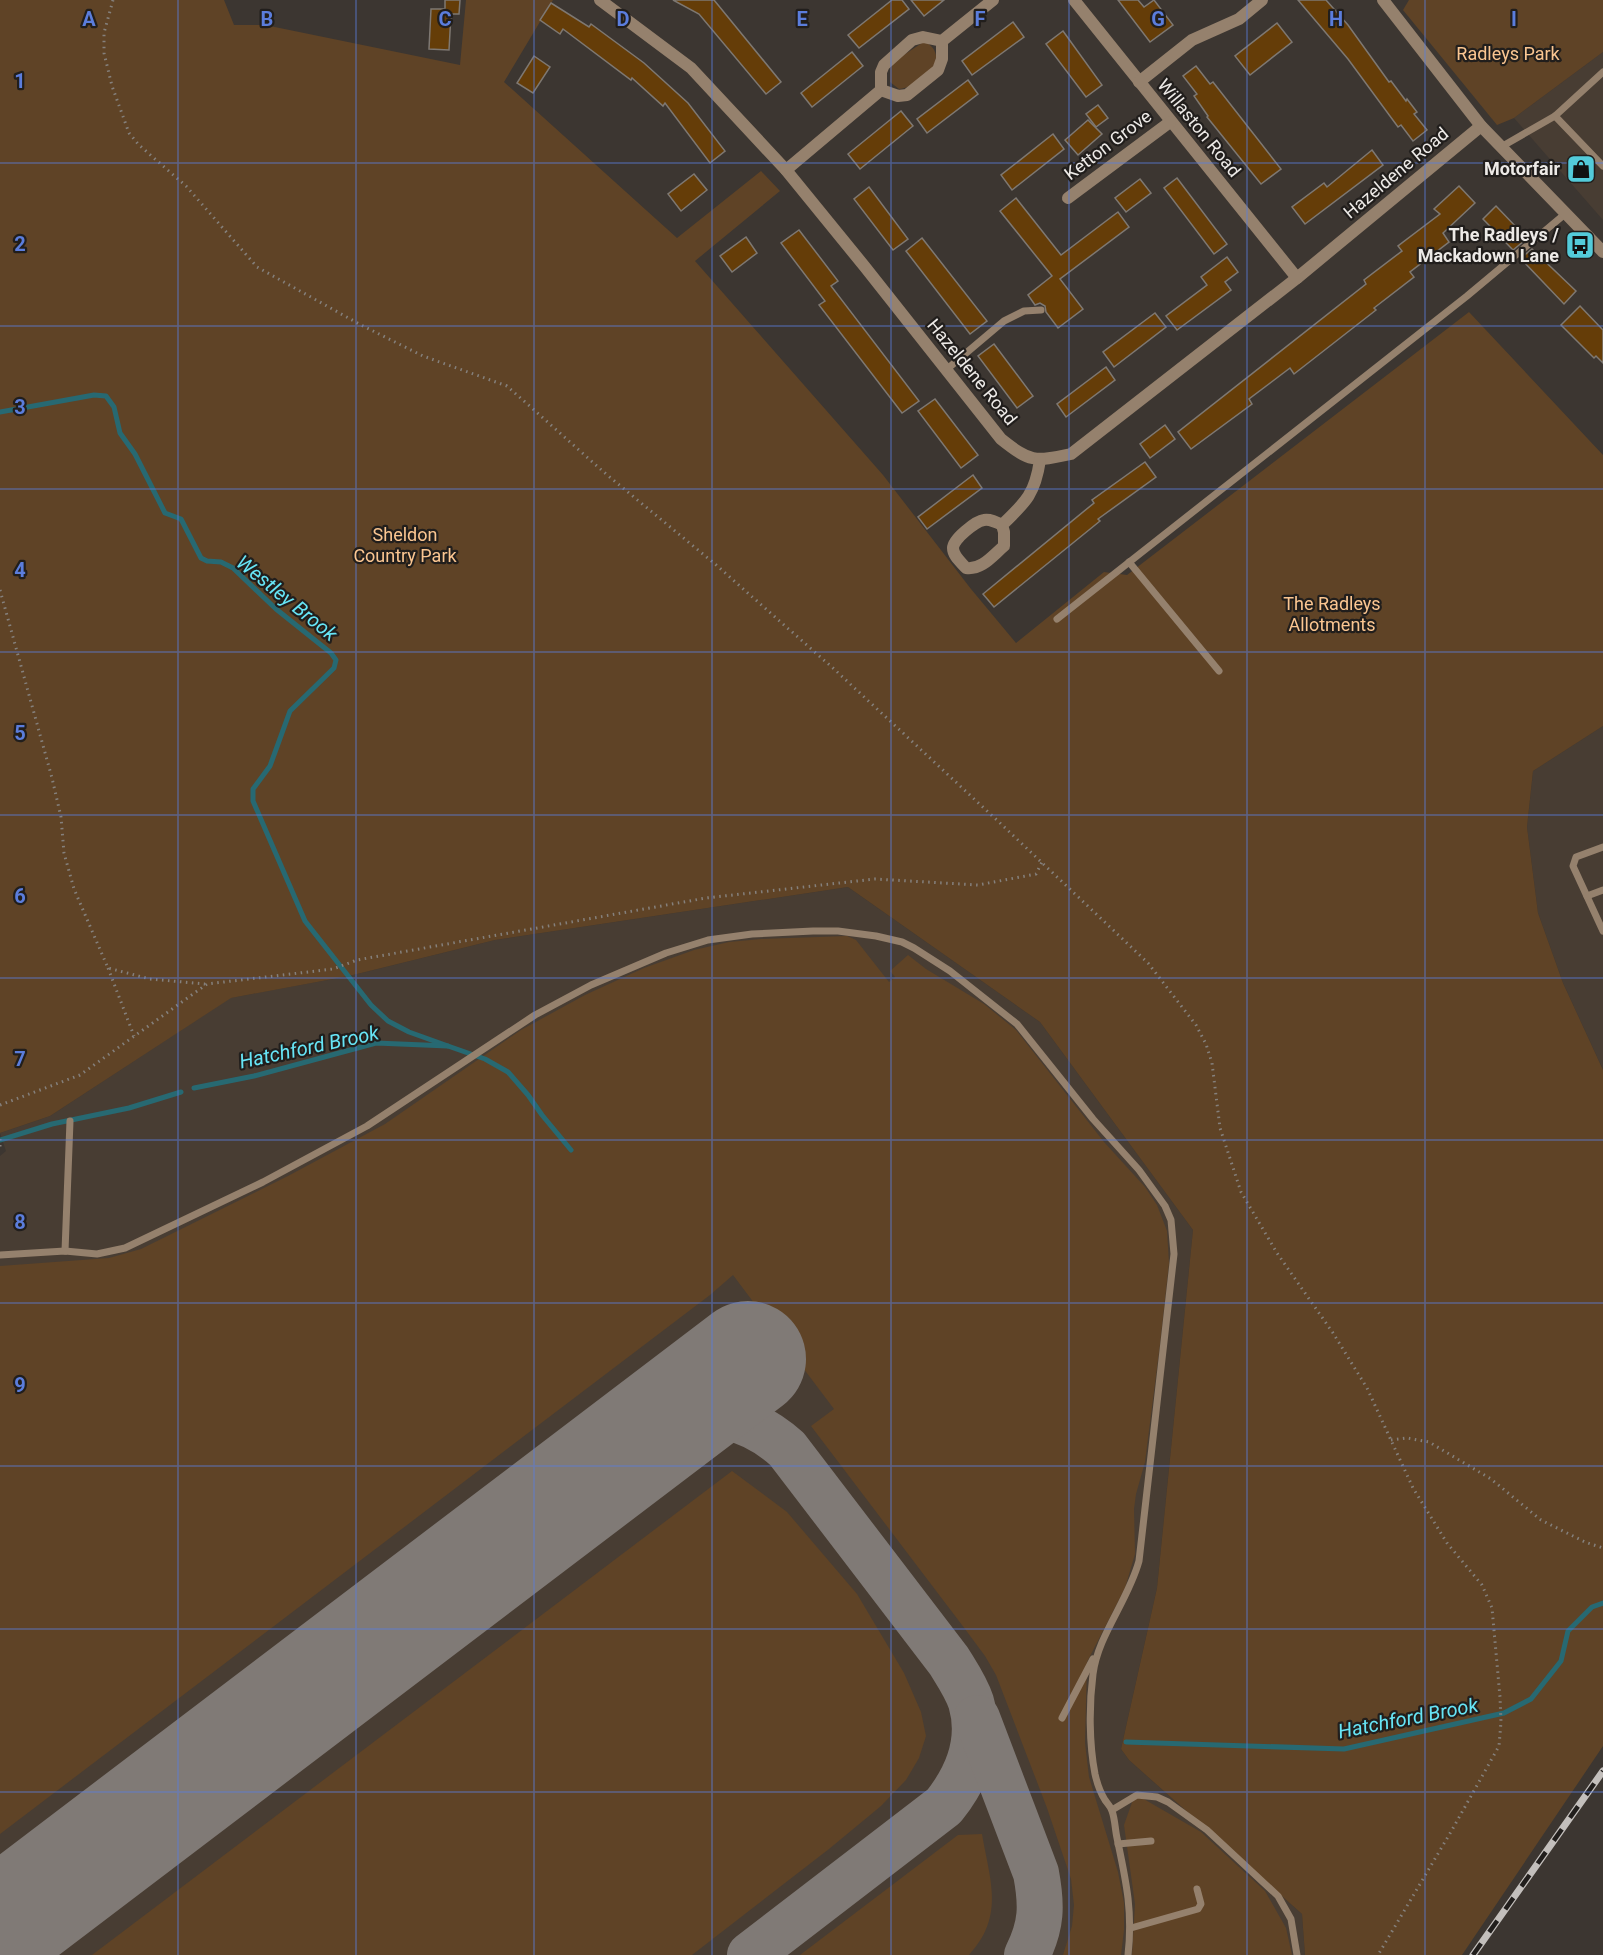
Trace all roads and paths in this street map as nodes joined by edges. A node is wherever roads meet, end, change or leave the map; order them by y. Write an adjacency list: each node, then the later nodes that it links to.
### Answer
1 (113, 0): 30 (path)
2 (600, 0): 16 (street, Hazeldene Road)
3 (993, 0): 7 (street)
4 (1074, 0): 9 (street, Willaston Road)
5 (1262, 0): 9 (street)
6 (1383, 0): 13 (street)
7 (942, 41): 10 (street); 10 (street)
8 (1603, 72): 11 (lane)
9 (1139, 82): 12 (street, Willaston Road)
10 (881, 90): 16 (street)
11 (1555, 116): 14 (lane); 15 (lane)
12 (1170, 122): 17 (street, Ketton Grove); 20 (street, Willaston Road)
13 (1481, 126): 14 (street); 20 (street, Hazeldene Road)
14 (1501, 147): 18 (street)
15 (1603, 166)
16 (786, 170): 22 (street, Hazeldene Road)
17 (1068, 198)
18 (1565, 214): 19 (street); 25 (lane)
19 (1603, 252)
20 (1297, 278): 23 (street, Hazeldene Road)
21 (1041, 310): 22 (lane)
22 (946, 370): 23 (street, Hazeldene Road)
23 (1040, 460): 24 (street)
24 (1002, 525): 24 (street)
25 (1129, 562): 27 (lane); 28 (lane)
26 (0, 590): 34 (path)
27 (1057, 619)
28 (1220, 671)
29 (1603, 847): 32 (lane)
30 (1042, 862): 35 (path); 43 (path)
31 (1603, 890): 32 (lane)
32 (1587, 896): 33 (lane)
33 (1603, 931)
34 (108, 968): 35 (path); 36 (path)
35 (207, 984): 36 (path)
36 (134, 1036): 37 (path)
37 (0, 1105)
38 (70, 1121): 41 (lane)
39 (0, 1139): 40 (path)
40 (0, 1150)
41 (65, 1251): 42 (lane); 45 (lane)
42 (0, 1255)
43 (1391, 1440): 44 (path); 54 (path)
44 (1603, 1548)
45 (1097, 1650): 46 (lane); 47 (lane)
46 (1062, 1718)
47 (1112, 1810): 49 (lane); 53 (lane)
48 (1151, 1841): 49 (lane)
49 (1118, 1844): 51 (lane)
50 (1197, 1889): 51 (lane)
51 (1131, 1928): 52 (lane)
52 (1128, 1955)
53 (1298, 1955)
54 (1378, 1955)

